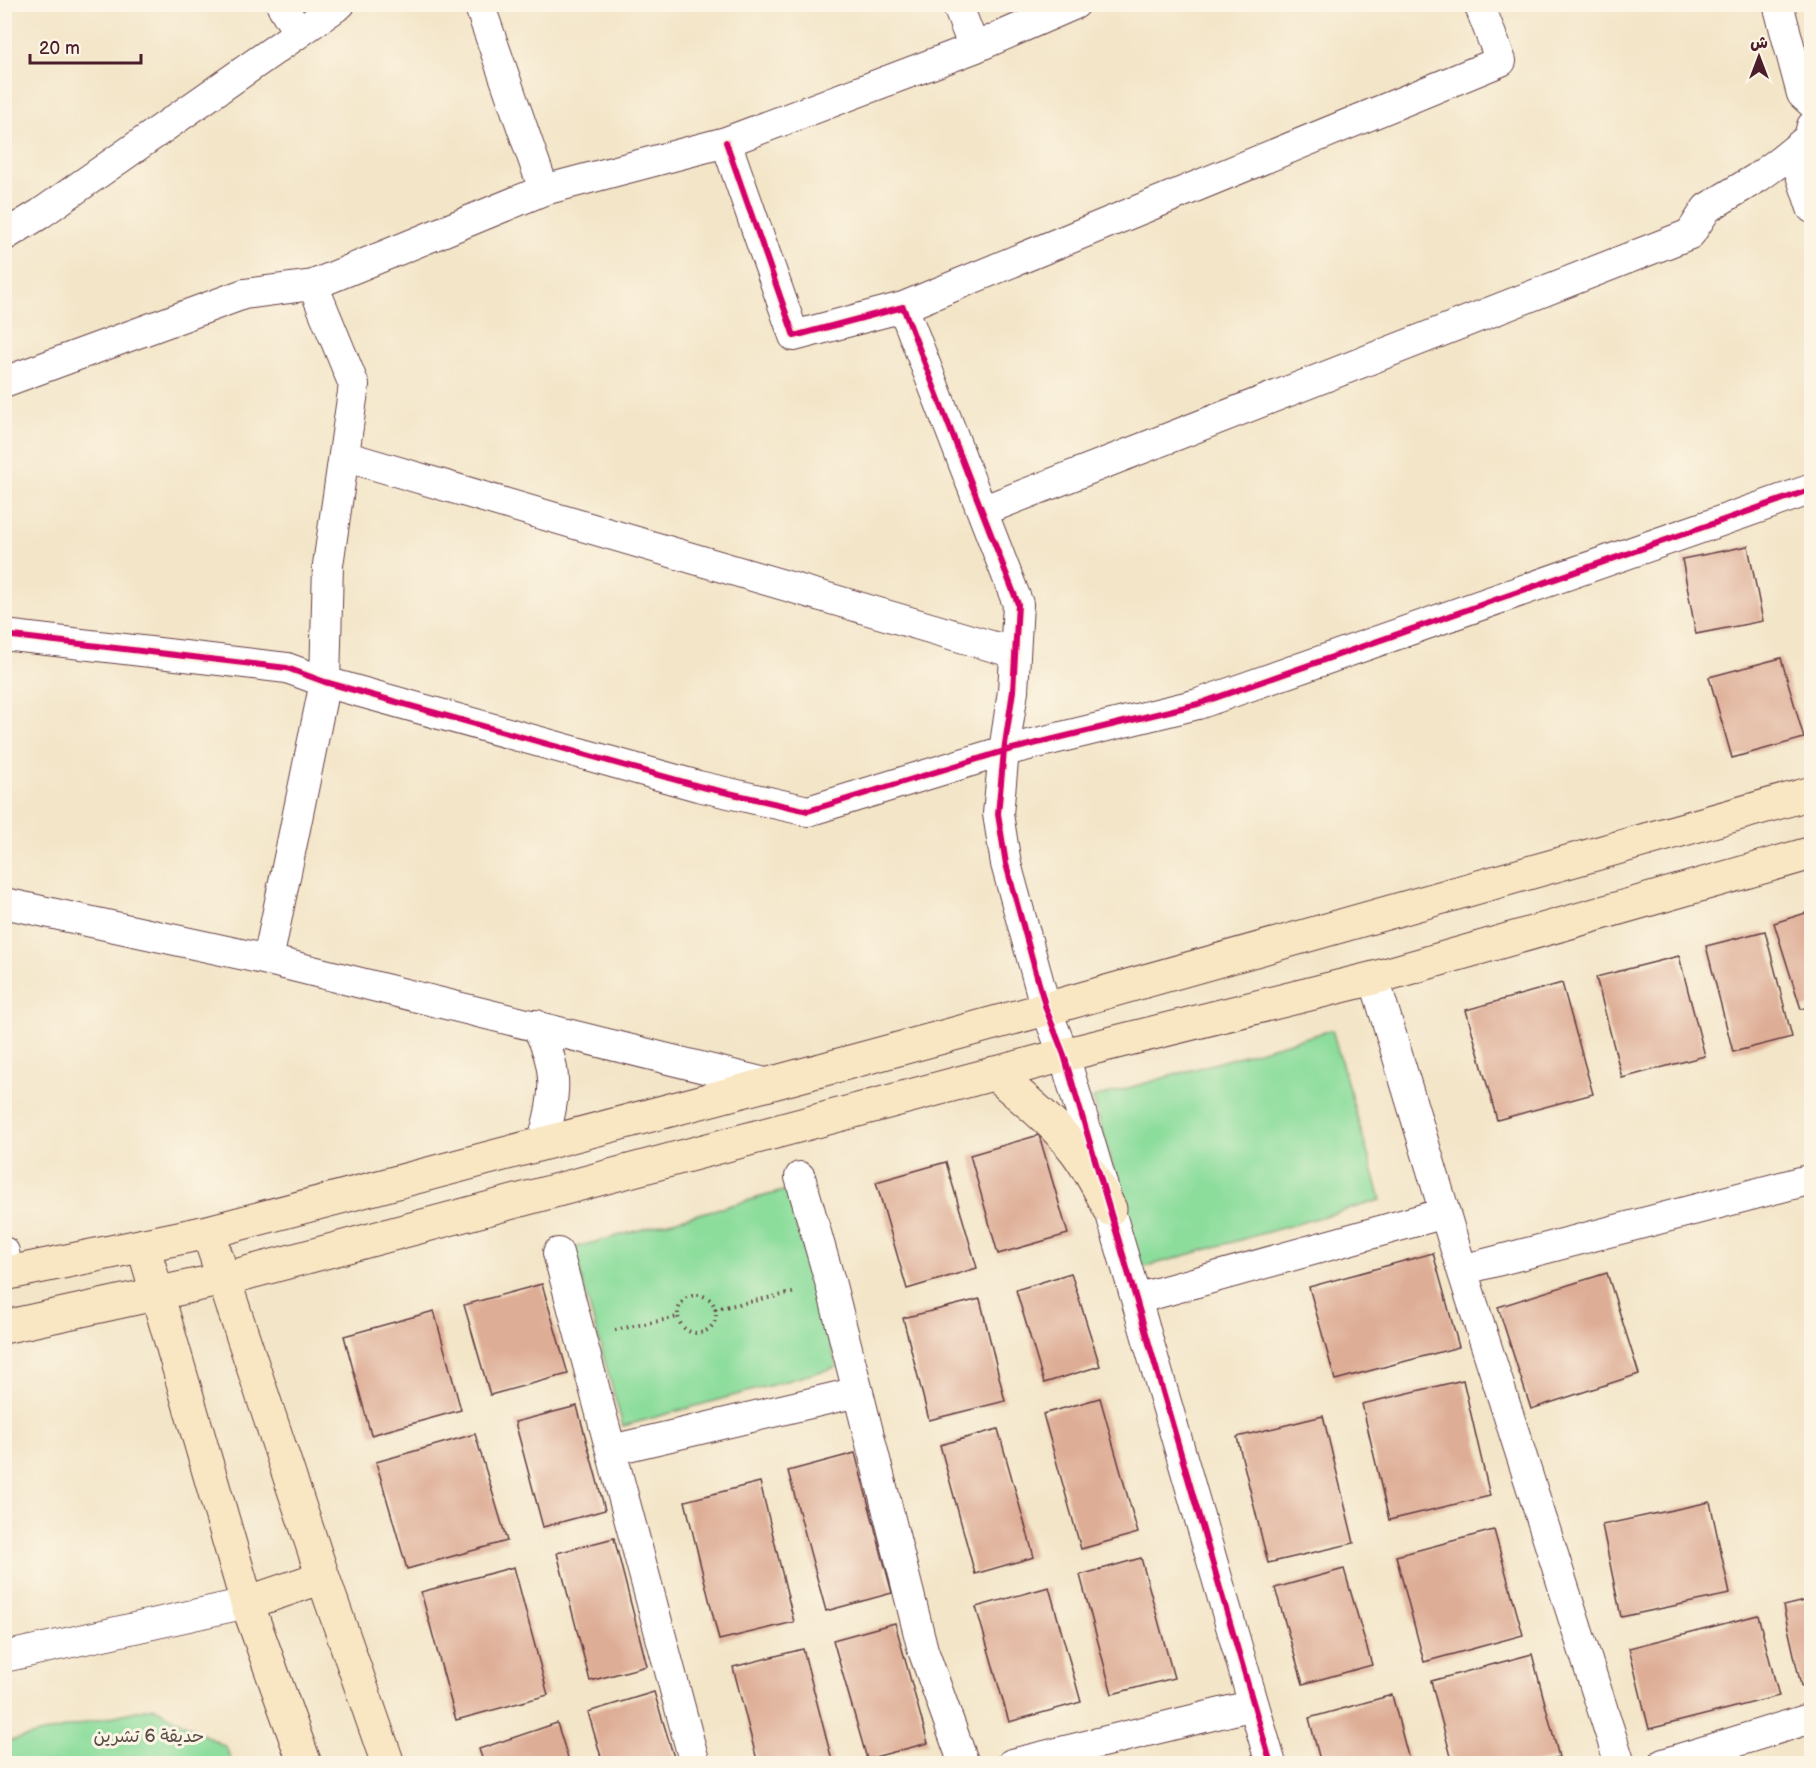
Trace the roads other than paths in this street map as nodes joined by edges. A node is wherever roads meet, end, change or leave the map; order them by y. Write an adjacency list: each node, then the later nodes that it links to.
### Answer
1 (281, 4): 8 (street)
2 (340, 4): 8 (street)
3 (479, 4): 14 (street)
4 (957, 4): 9 (street)
5 (1075, 4): 9 (street)
6 (1479, 4): 18 (street)
7 (1778, 4): 10 (street)
8 (298, 32): 16 (street)
9 (974, 48): 12 (street)
10 (1812, 104)
11 (1812, 126): 13 (street)
12 (726, 142): 14 (street); 18 (street)
13 (1793, 151): 15 (street); 22 (street)
14 (544, 189): 17 (street)
15 (1812, 208)
16 (4, 236)
17 (313, 285): 19 (street); 20 (street)
18 (903, 307): 22 (street)
19 (4, 382)
20 (344, 456): 24 (street); 25 (street)
21 (1812, 489): 26 (street)
22 (982, 511): 24 (street)
23 (4, 635): 25 (street)
24 (1015, 653): 26 (street)
25 (325, 682): 26 (street); 30 (street)
26 (1004, 751): 32 (street)
27 (1812, 793): 32 (main road)
28 (1812, 853): 31 (main road)
29 (4, 903): 30 (street)
30 (268, 960): 33 (street)
31 (1374, 978): 34 (main road); 41 (street)
32 (1046, 1009): 34 (street); 36 (main road)
33 (536, 1025): 36 (street); 37 (street)
34 (1064, 1055): 35 (main road); 40 (street)
35 (994, 1073): 40 (main road); 47 (main road)
36 (769, 1084): 37 (main road)
37 (542, 1144): 42 (main road)
38 (800, 1177): 51 (street)
39 (1812, 1179): 46 (street)
40 (1110, 1209): 49 (street)
41 (1445, 1213): 46 (street); 49 (street)
42 (208, 1232): 43 (main road); 47 (main road)
43 (143, 1245): 45 (main road); 48 (main road)
44 (558, 1253): 52 (street)
45 (6, 1267)
46 (1462, 1269): 64 (street)
47 (224, 1280): 48 (main road); 53 (main road)
48 (157, 1296): 50 (main road); 54 (main road)
49 (1136, 1299): 56 (street)
50 (4, 1327)
51 (858, 1392): 52 (street); 61 (street)
52 (611, 1450): 60 (street)
53 (323, 1577): 54 (main road); 59 (main road)
54 (247, 1603): 55 (street); 58 (main road)
55 (4, 1657)
56 (1254, 1705): 62 (street); 63 (street)
57 (1812, 1718): 65 (street)
58 (305, 1764)
59 (388, 1764)
60 (695, 1764)
61 (964, 1764)
62 (1012, 1764)
63 (1271, 1764)
64 (1620, 1764)
65 (1663, 1764)

